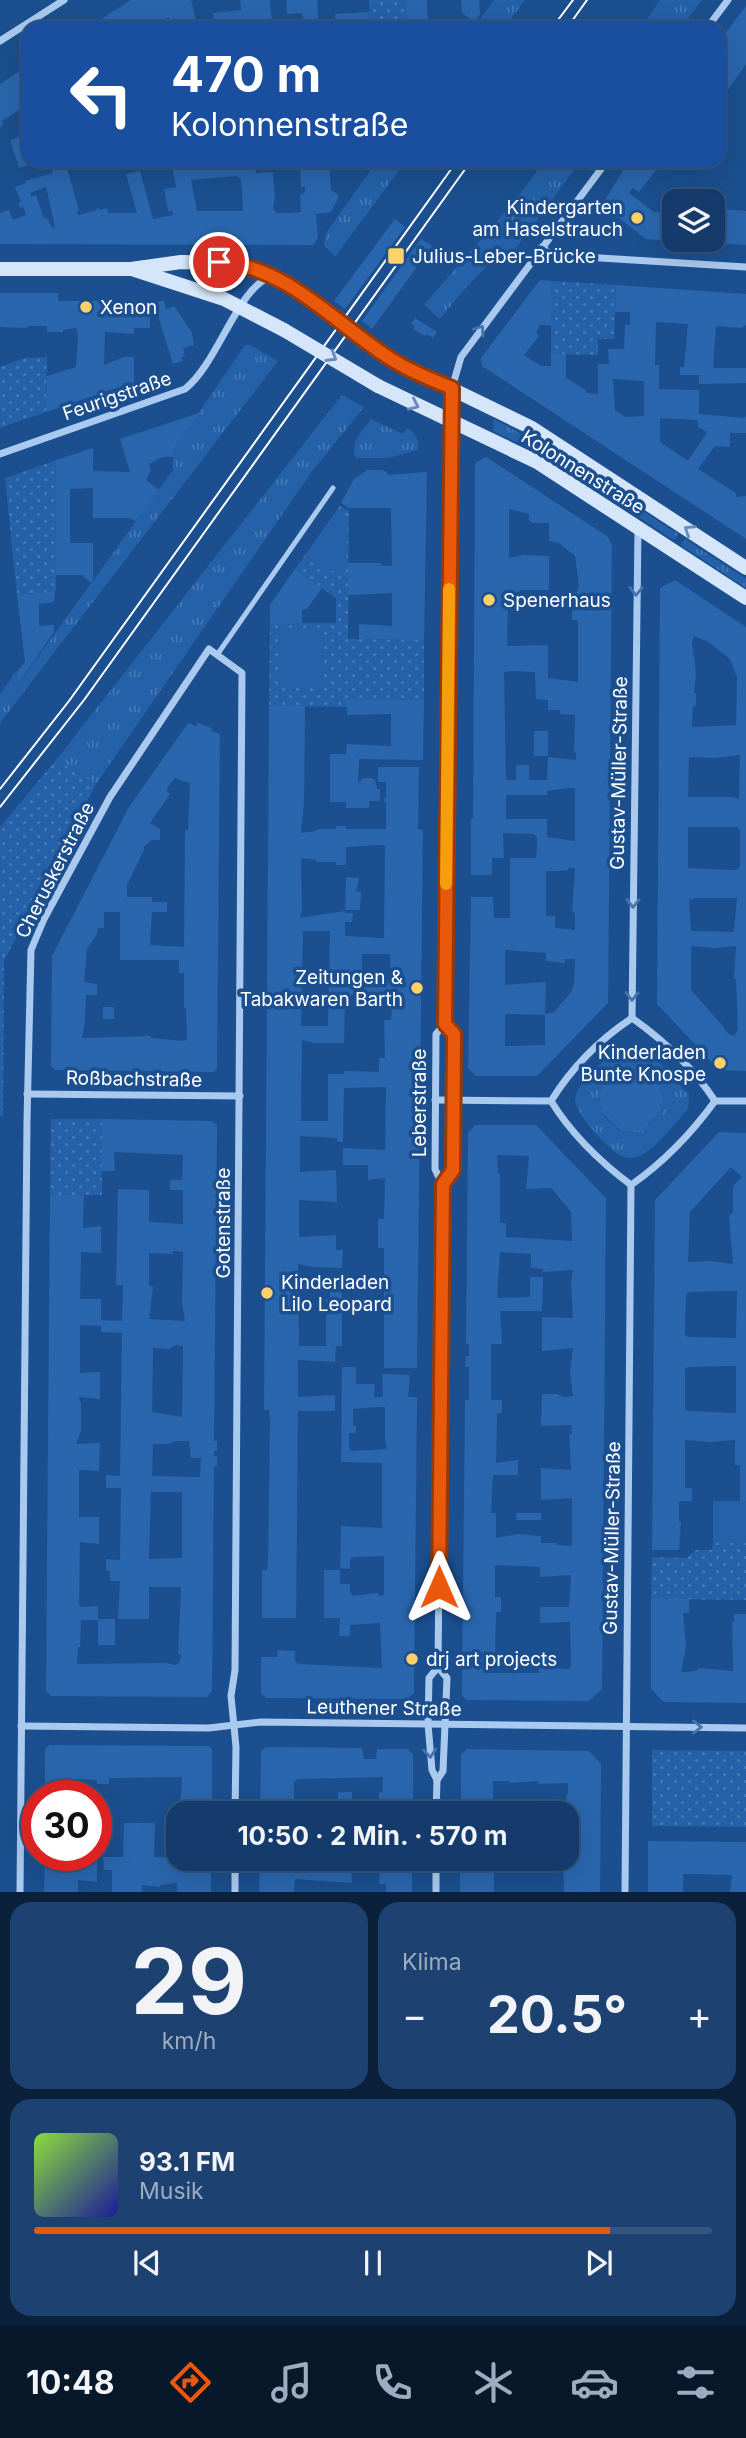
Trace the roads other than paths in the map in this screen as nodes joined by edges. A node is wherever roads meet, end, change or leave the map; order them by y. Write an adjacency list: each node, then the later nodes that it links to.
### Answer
1 (64, 0): 3 (street)
2 (729, 0): 4 (street)
3 (31, 21)
4 (712, 21)
5 (21, 28): 6 (street)
6 (0, 41)
7 (602, 168): 8 (street, Leberstraße)
8 (542, 247): 10 (street); 16 (street, Leberstraße, one-way to 8)
9 (219, 262): 12 (main road, Kolonnenstraße); 13 (main road, Kolonnenstraße); 14 (lane)
10 (746, 267)
11 (0, 269): 12 (main road, Kolonnenstraße)
12 (131, 269): 14 (main road, Kolonnenstraße)
13 (274, 276): 15 (street, Feurigstraße); 16 (main road, Kolonnenstraße, bridge)
14 (208, 293): 15 (main road, Kolonnenstraße)
15 (241, 307): 17 (main road, Kolonnenstraße, one-way to 17, bridge); 18 (street, Feurigstraße)
16 (452, 388): 17 (street, Leberstraße); 21 (main road, Kolonnenstraße, one-way to 16)
17 (451, 422): 20 (main road, Kolonnenstraße); 26 (street, Leberstraße)
18 (0, 454)
19 (333, 488): 24 (lane)
20 (638, 528): 22 (main road, Kolonnenstraße); 25 (street, Gustav-Müller-Straße, one-way to 25)
21 (746, 568)
22 (746, 598)
23 (209, 649): 24 (street, Gotenstraße); 27 (street, Cheruskerstraße)
24 (217, 655): 28 (street, Gotenstraße)
25 (632, 1017): 31 (street); 32 (street)
26 (445, 1024): 29 (street, Leberstraße); 30 (street, Leberstraße)
27 (27, 1094): 28 (street, Roßbachstraße); 40 (street, Cheruskerstraße)
28 (240, 1097): 39 (street, Gotenstraße)
29 (435, 1100): 30 (street); 34 (street, Leberstraße)
30 (453, 1101): 31 (street); 34 (street, Leberstraße)
31 (551, 1101): 35 (street)
32 (715, 1101): 33 (street); 35 (street)
33 (746, 1101)
34 (443, 1184): 36 (street, Leberstraße)
35 (631, 1185): 41 (street, Gustav-Müller-Straße)
36 (438, 1667): 37 (street, Leberstraße); 38 (street, Leberstraße)
37 (429, 1724): 38 (street, Leuthener Straße); 39 (street, Leuthener Straße); 43 (street, Leberstraße, one-way to 43)
38 (447, 1724): 41 (street, Leuthener Straße); 43 (street, Leberstraße)
39 (233, 1725): 40 (street, Leuthener Straße); 44 (street, Gotenstraße)
40 (21, 1726): 48 (street, Cheruskerstraße)
41 (626, 1726): 42 (street, Leuthener Straße, one-way to 42); 51 (street, Gustav-Müller-Straße)
42 (746, 1728)
43 (437, 1780): 45 (street, Leberstraße)
44 (235, 1801)
45 (436, 1801)
46 (235, 1871): 49 (street)
47 (436, 1871): 50 (street)
48 (20, 1892)
49 (235, 1892)
50 (436, 1892)
51 (625, 1892)

